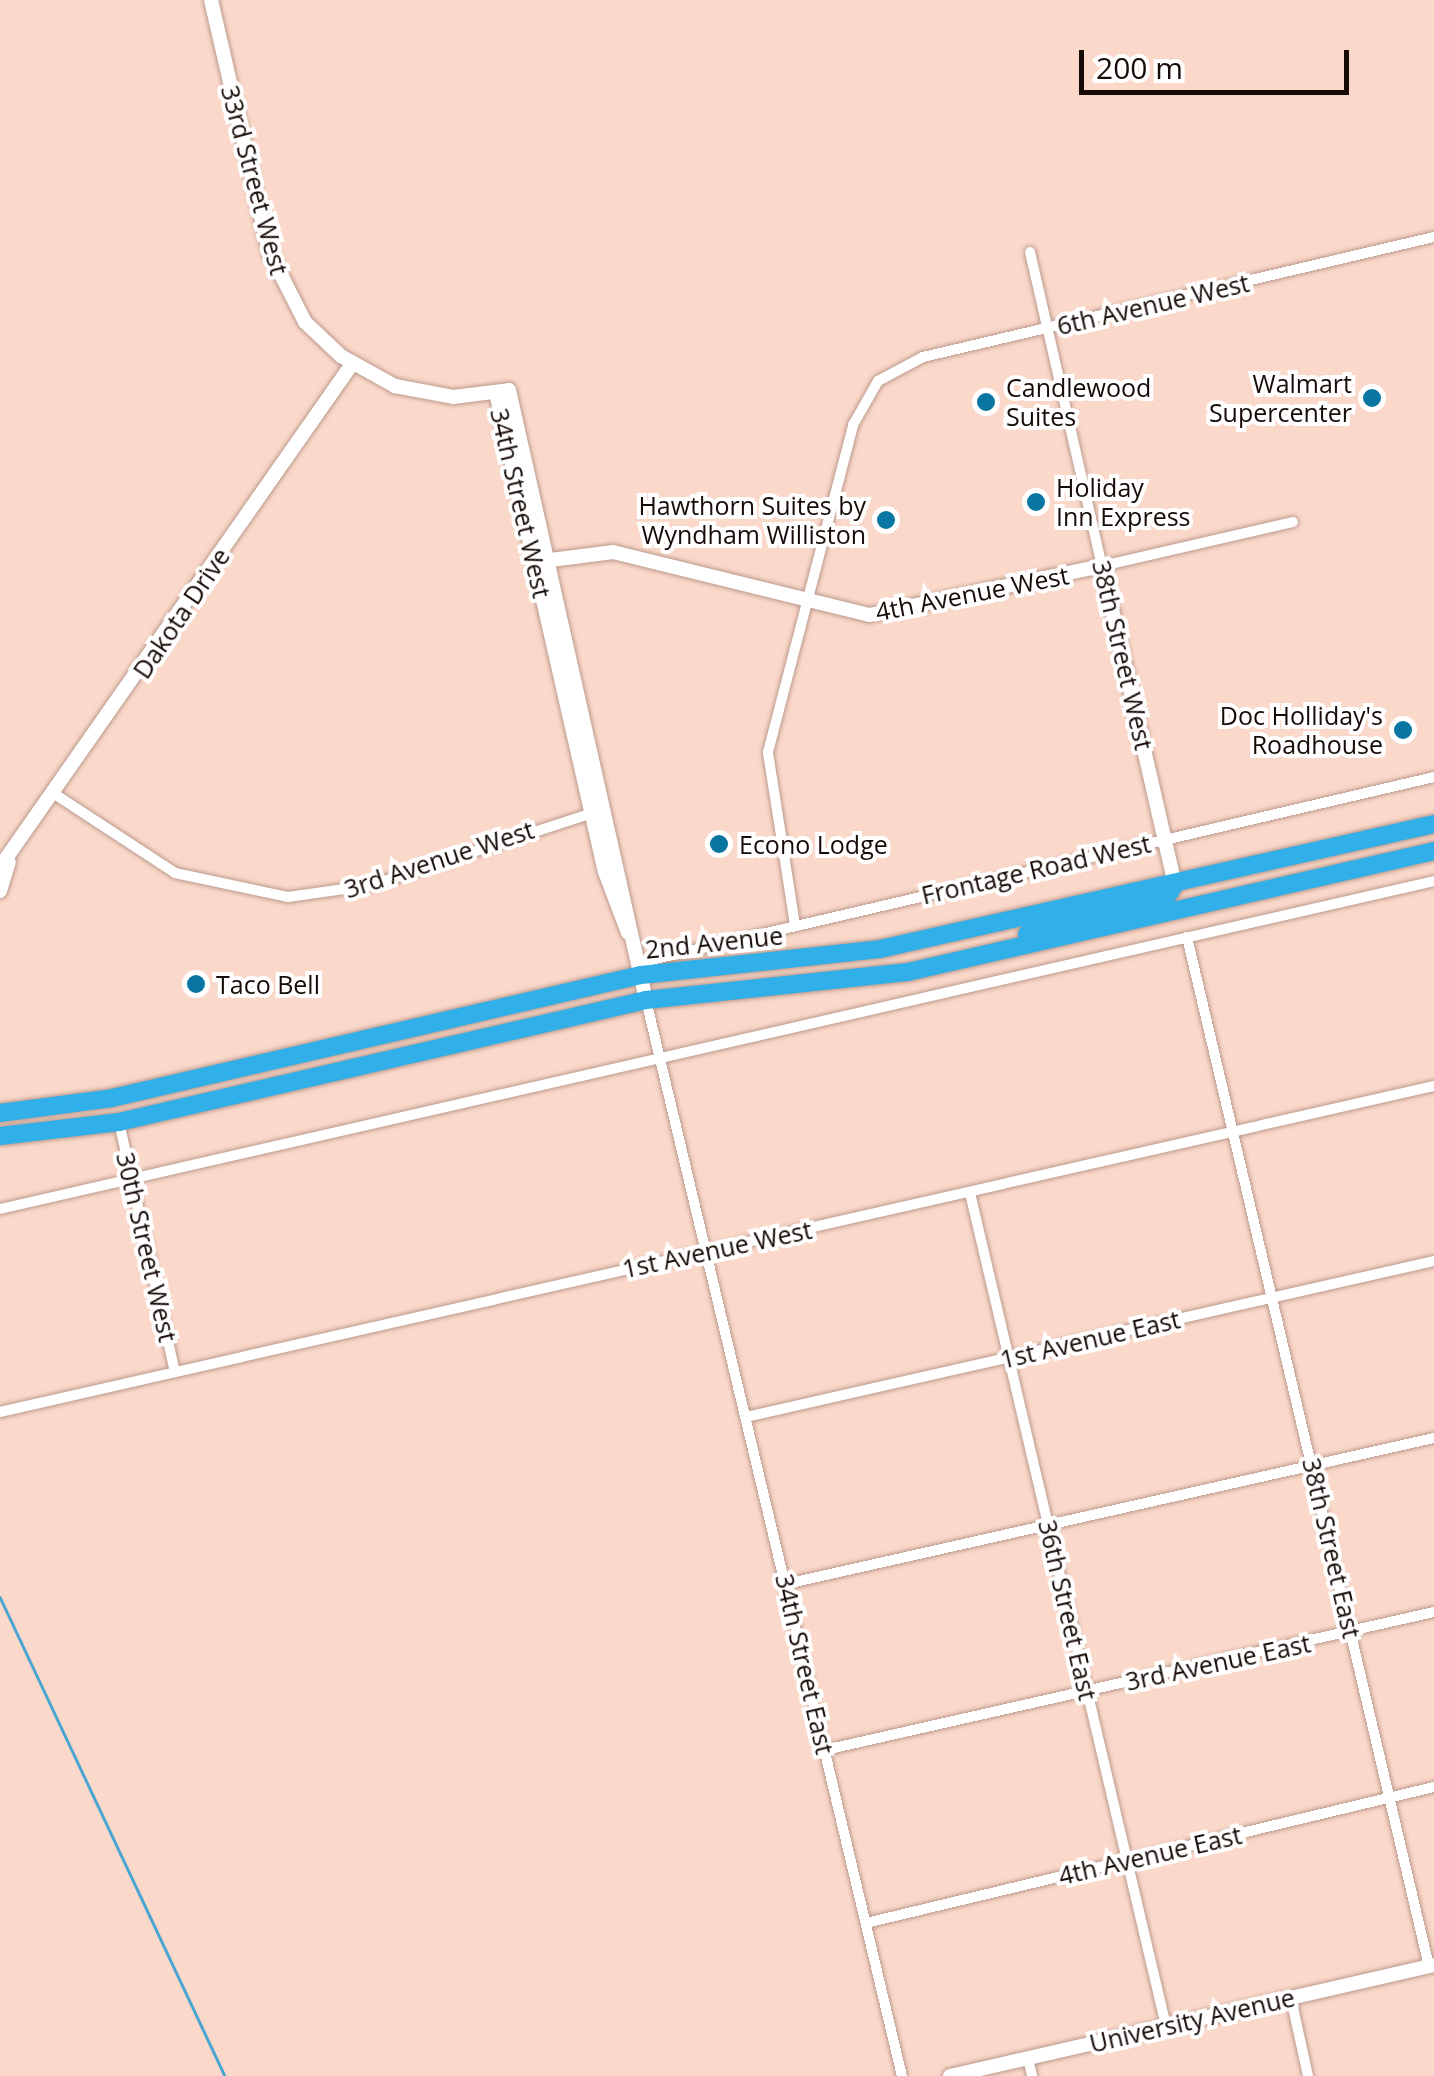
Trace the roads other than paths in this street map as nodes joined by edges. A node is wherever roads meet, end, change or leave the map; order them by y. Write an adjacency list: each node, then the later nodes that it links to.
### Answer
1 (211, 0): 5 (street, 33rd Street West)
2 (1434, 237): 4 (street, 6th Avenue West)
3 (1030, 252): 4 (street, 38th Street West)
4 (1048, 328): 9 (street, 38th Street West); 10 (street, 6th Avenue West)
5 (352, 364): 6 (street, 33rd Street West); 12 (street, Dakota Drive)
6 (496, 393): 8 (street, 34th Street West)
7 (1293, 522): 9 (street, 4th Avenue West)
8 (542, 561): 10 (street, 4th Avenue West); 13 (street, 34th Street West)
9 (1102, 566): 10 (street, 4th Avenue West); 15 (street, 38th Street West)
10 (806, 602): 21 (street)
11 (1434, 778): 15 (street, Frontage Road West)
12 (56, 795): 13 (street, 3rd Avenue West); 17 (street, Dakota Drive)
13 (599, 810): 23 (street, 34th Street West)
14 (1434, 824): 19 (highway, 2nd Avenue)
15 (1165, 840): 19 (street, 38th Street West); 21 (street, Frontage Road West)
16 (1434, 851): 24 (highway, 2nd Avenue)
17 (5, 865): 20 (street, Dakota Drive)
18 (1434, 880): 22 (street)
19 (1175, 884): 23 (highway, 2nd Avenue); 24 (highway)
20 (0, 891)
21 (796, 924): 23 (street, Frontage Road West)
22 (1187, 937): 26 (street); 30 (street)
23 (639, 969): 25 (street, 34th Street West); 28 (highway, 2nd Avenue)
24 (862, 977): 25 (highway, 2nd Avenue)
25 (646, 1000): 26 (street, 34th Street West); 29 (highway, 2nd Avenue)
26 (660, 1057): 32 (street); 35 (street, 34th Street West)
27 (1434, 1086): 30 (street, 1st Avenue West)
28 (0, 1113)
29 (118, 1122): 31 (highway, 2nd Avenue); 32 (street, 30th Street West)
30 (1232, 1131): 33 (street, 1st Avenue West); 37 (street, 38th Street East)
31 (0, 1136)
32 (132, 1179): 34 (street); 39 (street, 30th Street West)
33 (970, 1193): 35 (street, 1st Avenue West); 38 (street, 36th Street East)
34 (0, 1209)
35 (704, 1252): 39 (street, 1st Avenue West); 41 (street, 34th Street East)
36 (1434, 1261): 37 (street, 1st Avenue East)
37 (1271, 1297): 38 (street, 1st Avenue East); 43 (street, 38th Street East)
38 (1008, 1358): 41 (street, 1st Avenue East); 44 (street, 36th Street East)
39 (175, 1372): 40 (street, 1st Avenue West)
40 (0, 1412)
41 (746, 1417): 45 (street, 34th Street East)
42 (1434, 1438): 43 (street)
43 (1312, 1463): 44 (street); 47 (street, 38th Street East)
44 (1048, 1526): 45 (street); 48 (street, 36th Street East)
45 (786, 1584): 49 (street, 34th Street East)
46 (1434, 1612): 47 (street, 3rd Avenue East)
47 (1352, 1632): 48 (street, 3rd Avenue East); 51 (street, 38th Street East)
48 (1087, 1692): 49 (street, 3rd Avenue East); 52 (street, 36th Street East)
49 (826, 1750): 53 (street, 34th Street East)
50 (1434, 1786): 51 (street, 4th Avenue East)
51 (1391, 1797): 52 (street, 4th Avenue East); 54 (street, 38th Street East)
52 (1127, 1859): 53 (street, 4th Avenue East); 56 (street, 36th Street East)
53 (866, 1923): 58 (street, 34th Street East)
54 (1431, 1965): 55 (street, University Avenue)
55 (1291, 1998): 56 (street, University Avenue); 61 (street)
56 (1166, 2026): 57 (street, University Avenue)
57 (1028, 2058): 59 (street, University Avenue); 60 (street)
58 (902, 2076)
59 (950, 2076)
60 (1032, 2076)
61 (1308, 2076)

